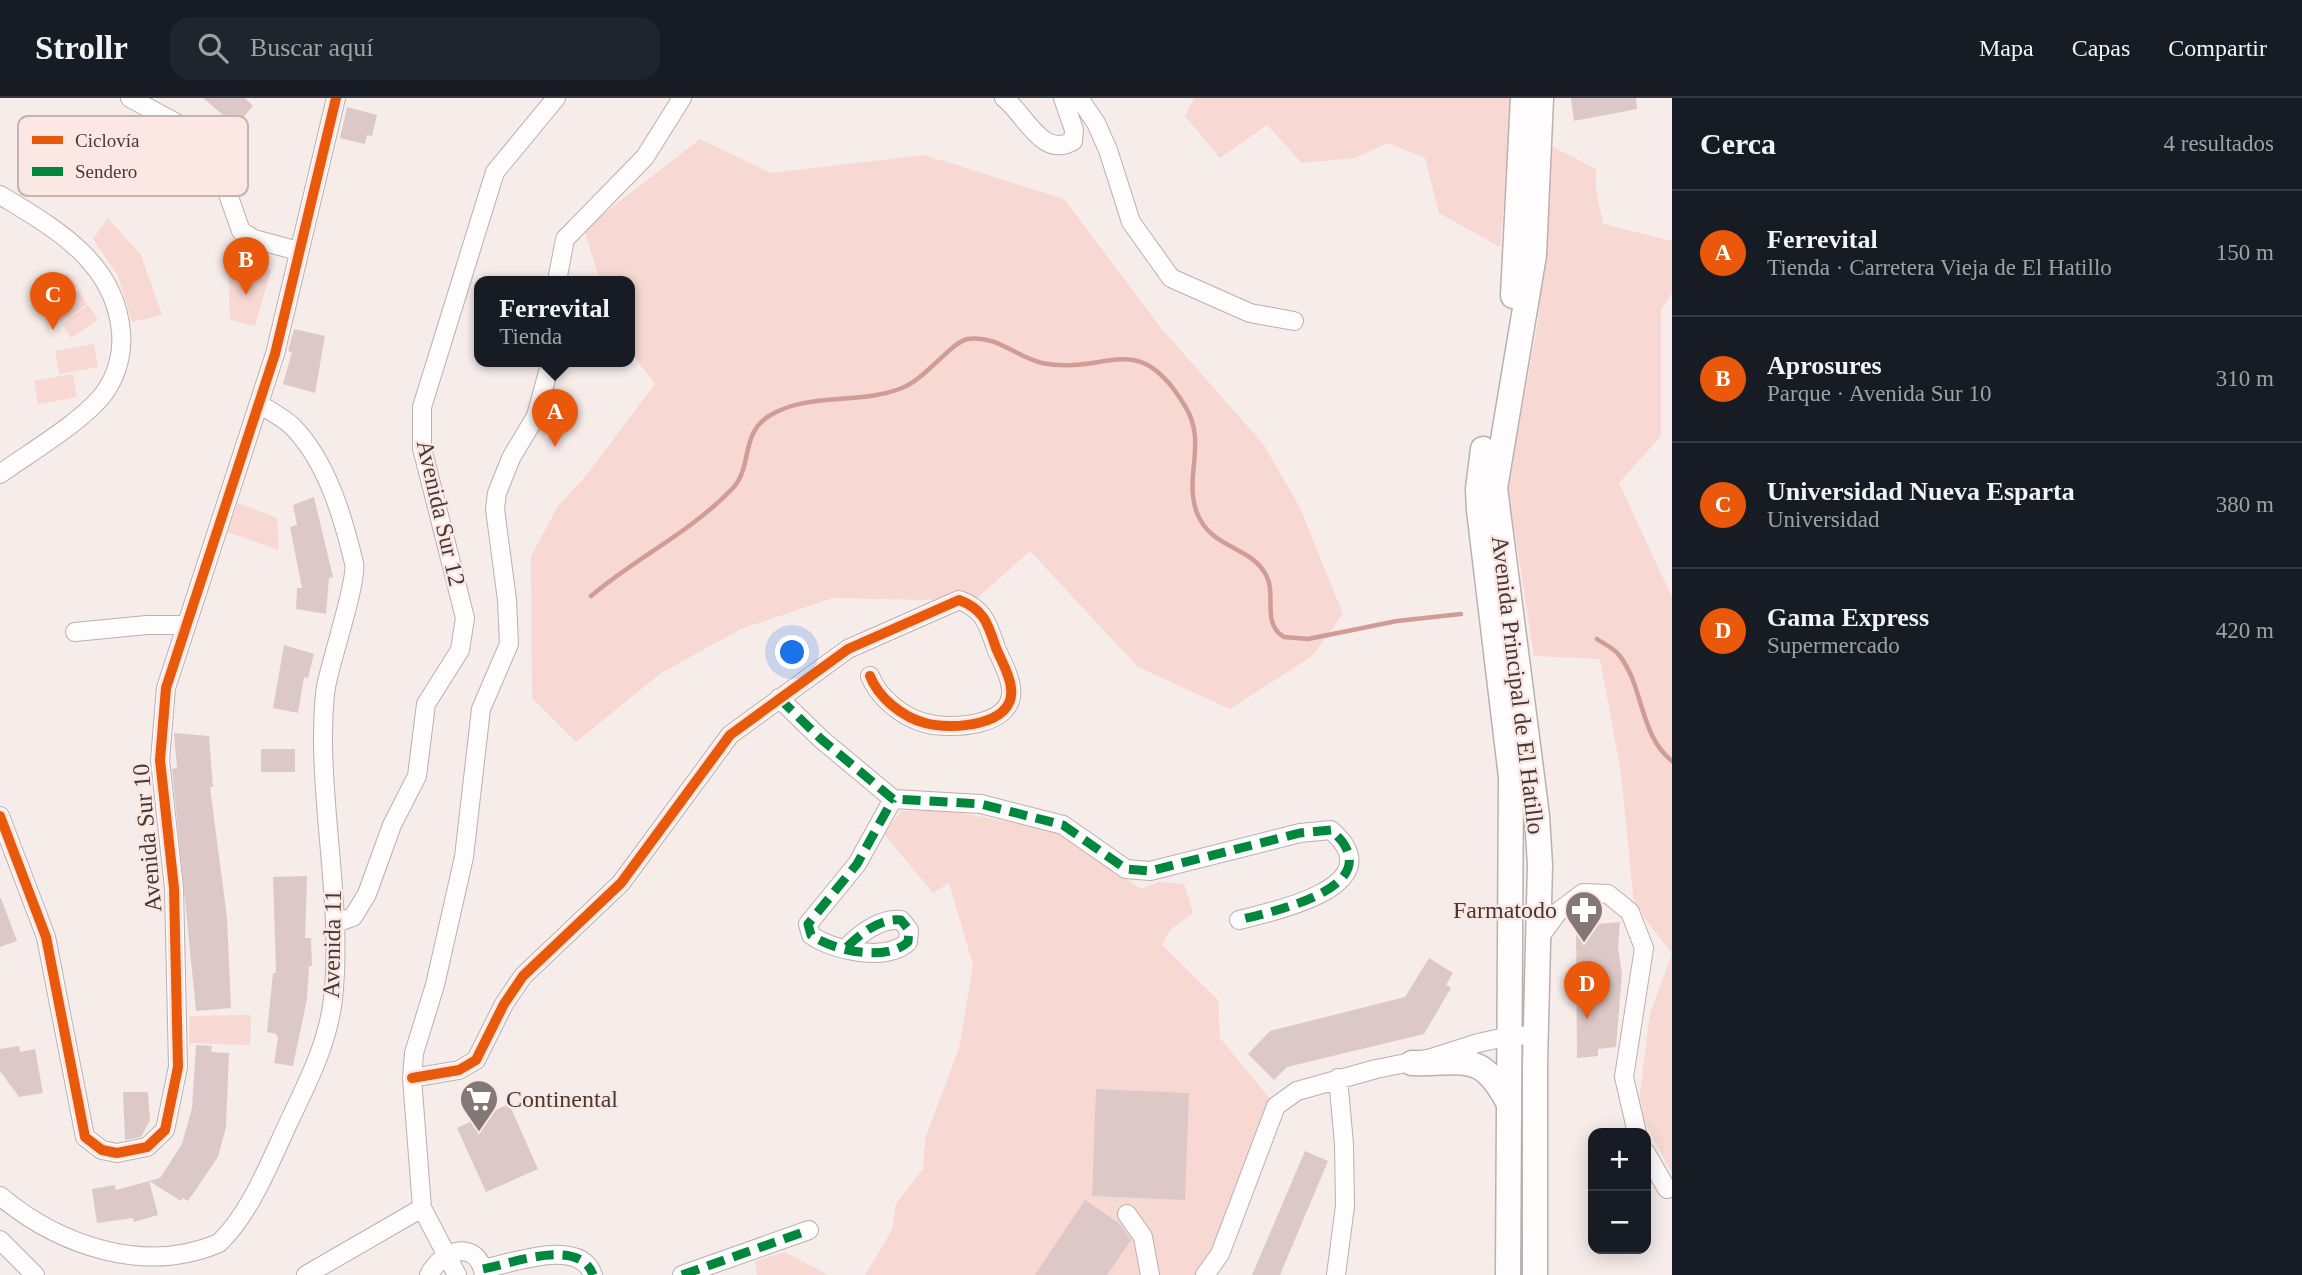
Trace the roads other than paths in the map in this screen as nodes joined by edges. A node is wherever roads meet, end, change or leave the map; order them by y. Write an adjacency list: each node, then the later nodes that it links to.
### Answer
1 (130, 98): 10 (street)
2 (336, 98): 13 (street, Avenida Sur 10)
3 (556, 98): 26 (street, Avenida Sur 12)
4 (681, 98): 14 (street)
5 (1004, 98): 6 (street)
6 (1063, 98)
7 (1079, 98): 15 (street)
8 (1523, 98): 30 (main road, Avenida Principal de El Hatillo)
9 (1541, 98): 27 (main road, Avenida Principal de El Hatillo)
10 (163, 116)
11 (0, 194): 18 (street)
12 (229, 196): 13 (street)
13 (298, 251): 17 (street, Avenida Sur 10)
14 (558, 276)
15 (1294, 321)
16 (550, 367): 32 (street)
17 (259, 404): 19 (street, Avenida Sur 10); 26 (street, Avenida 11)
18 (0, 474)
19 (186, 625): 20 (street); 24 (street, Avenida Sur 10)
20 (75, 632)
21 (870, 676): 22 (street)
22 (779, 698): 23 (street); 32 (street)
23 (893, 799): 25 (street); 28 (street)
24 (0, 816)
25 (1239, 920)
26 (335, 923): 38 (street, Avenida 11)
27 (1539, 938): 29 (main road, Avenida Principal de El Hatillo); 35 (street)
28 (847, 947)
29 (1536, 1035): 30 (street); 55 (main road, Avenida Principal de El Hatillo)
30 (1510, 1036): 31 (street); 34 (main road, Avenida Principal de El Hatillo)
31 (1412, 1063): 33 (street); 34 (main road)
32 (412, 1078): 39 (street)
33 (1338, 1078): 52 (street); 53 (street)
34 (1509, 1104): 54 (main road, Avenida Principal de El Hatillo)
35 (1636, 1128)
36 (1651, 1162): 37 (street)
37 (1667, 1189)
38 (0, 1196)
39 (422, 1208): 43 (street); 46 (street)
40 (1127, 1214): 51 (street)
41 (809, 1230): 50 (street)
42 (0, 1240): 45 (street)
43 (447, 1254): 44 (street); 47 (street); 48 (street)
44 (484, 1272): 49 (street)
45 (35, 1275)
46 (306, 1275)
47 (429, 1275)
48 (457, 1275)
49 (593, 1275)
50 (682, 1275)
51 (1150, 1275)
52 (1205, 1275)
53 (1336, 1275)
54 (1508, 1275)
55 (1535, 1275)

